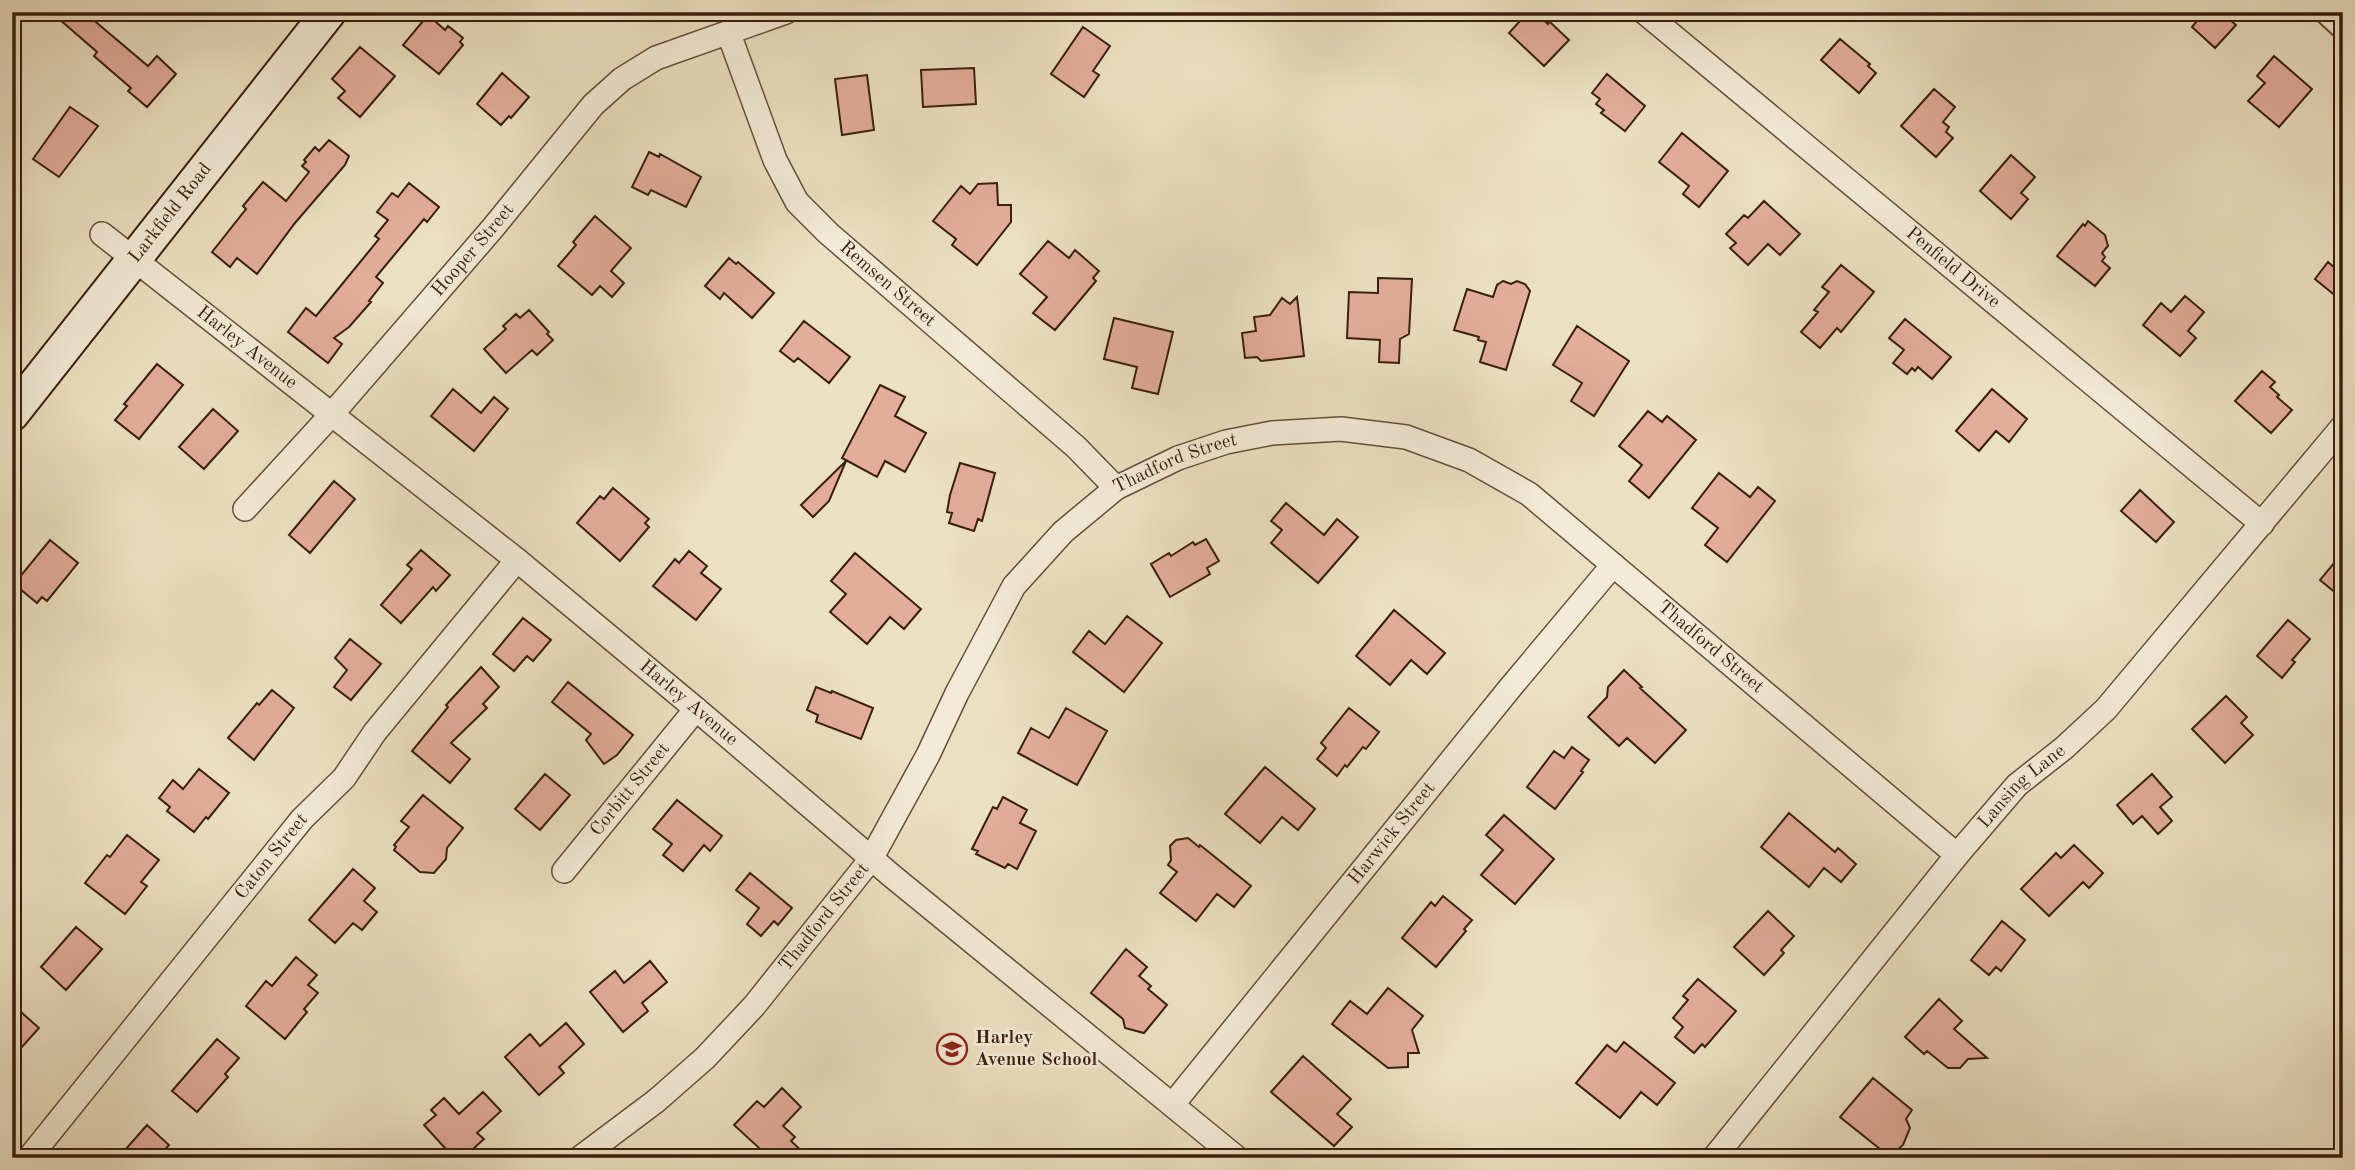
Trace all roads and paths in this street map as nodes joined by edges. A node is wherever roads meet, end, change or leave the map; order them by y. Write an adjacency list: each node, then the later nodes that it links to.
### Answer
1 (329, 12): 8 (main road, Larkfield Road)
2 (786, 12): 6 (street, Hooper Street)
3 (1644, 12): 14 (street, Penfield Drive)
4 (2330, 12): 5 (street)
5 (2343, 24)
6 (729, 33): 10 (street, Hooper Street); 12 (street, Remsen Street)
7 (102, 234): 8 (street, Harley Avenue)
8 (133, 259): 9 (main road, Larkfield Road); 10 (street, Harley Avenue)
9 (12, 414)
10 (332, 414): 13 (street, Hooper Street); 15 (street, Harley Avenue)
11 (2343, 426): 14 (street, Lansing Lane)
12 (1116, 488): 16 (street, Thadford Street); 19 (street, Thadford Street)
13 (245, 509)
14 (2262, 524): 18 (street, Lansing Lane)
15 (517, 560): 17 (street, Harley Avenue); 22 (street, Caton Street)
16 (1613, 565): 18 (street, Thadford Street); 21 (street, Harwick Street)
17 (696, 709): 19 (street, Harley Avenue); 20 (street, Corbitt Street)
18 (1957, 855): 25 (street, Lansing Lane)
19 (871, 859): 21 (street, Harley Avenue); 23 (street, Thadford Street)
20 (564, 871)
21 (1173, 1104): 24 (street, Harley Avenue)
22 (29, 1158)
23 (580, 1158)
24 (1237, 1158)
25 (1714, 1158)

